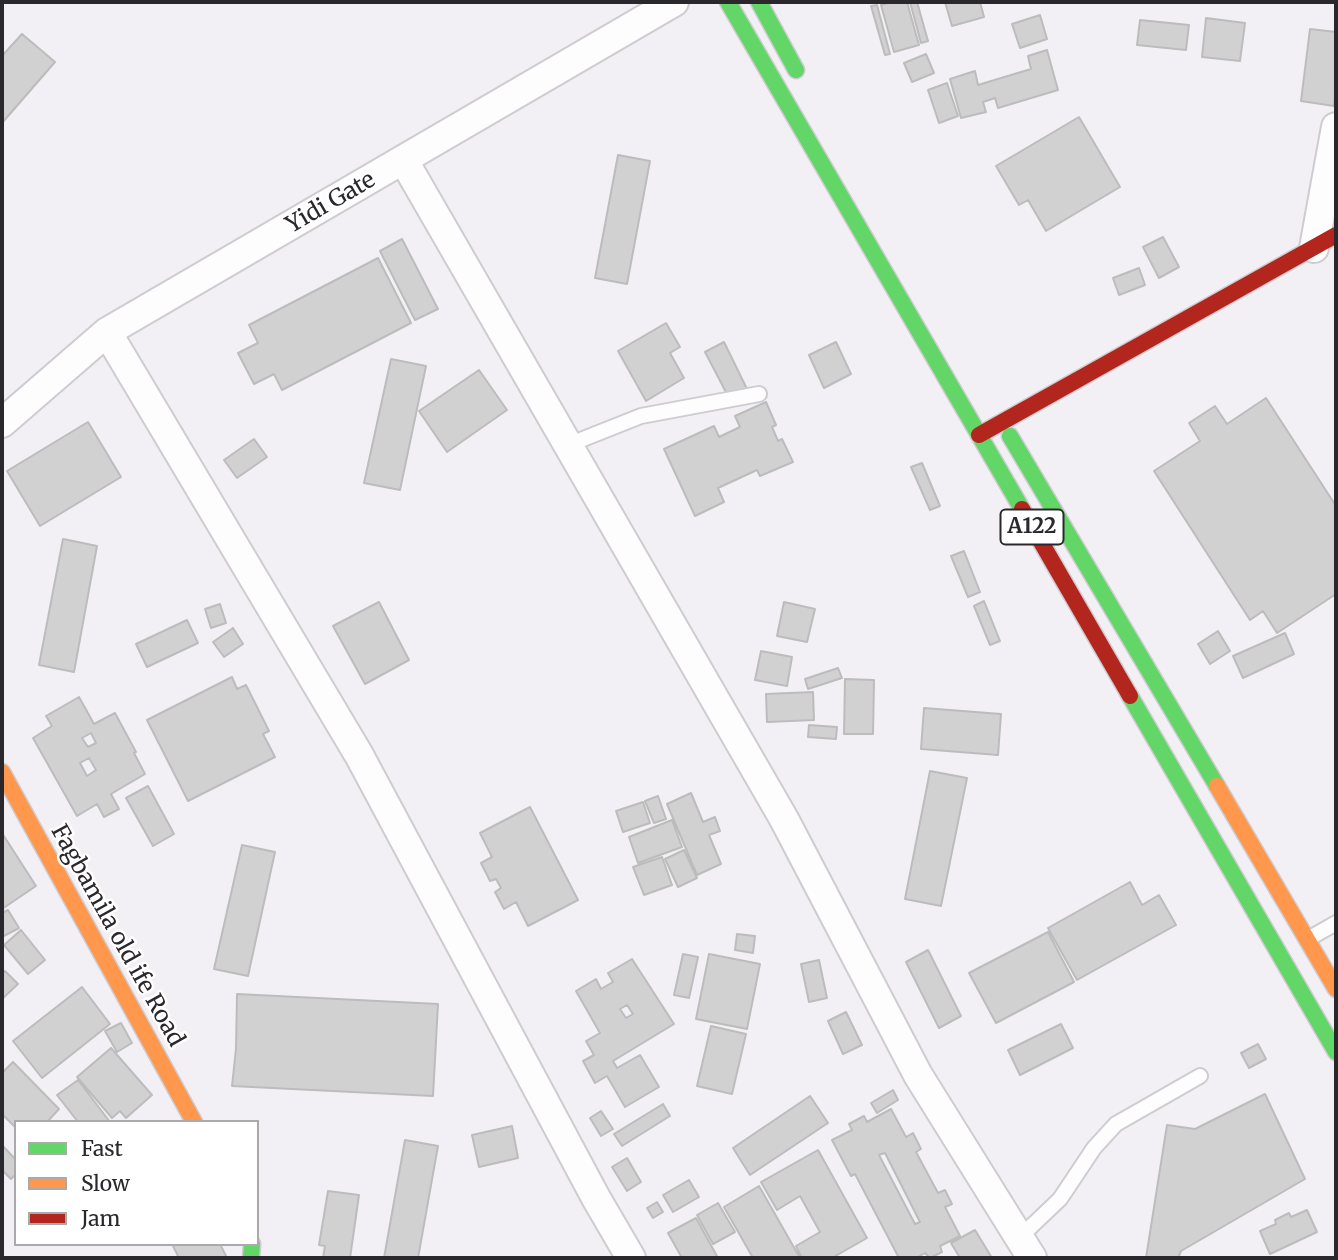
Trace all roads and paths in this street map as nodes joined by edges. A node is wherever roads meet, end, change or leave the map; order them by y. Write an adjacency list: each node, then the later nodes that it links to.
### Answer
1 (674, 2): 6 (street, Yidi Gate)
2 (728, 2): 12 (main road, A122)
3 (759, 2): 4 (main road)
4 (807, 87)
5 (1336, 127): 7 (street)
6 (404, 161): 8 (street, Yidi Gate); 13 (street)
7 (1325, 242): 10 (main road)
8 (107, 332): 11 (street, Yidi Gate); 22 (street)
9 (759, 394): 13 (lane)
10 (999, 417): 12 (main road); 16 (main road, A122)
11 (2, 422)
12 (979, 435): 18 (main road, A122)
13 (568, 445): 21 (street)
14 (2, 772): 20 (main road, Fagbamila old ife Road)
15 (1336, 923): 16 (lane)
16 (1307, 940): 17 (main road, A122)
17 (1336, 989)
18 (1336, 1052)
19 (1200, 1076): 21 (lane)
20 (193, 1120)
21 (1026, 1248)
22 (631, 1258)

